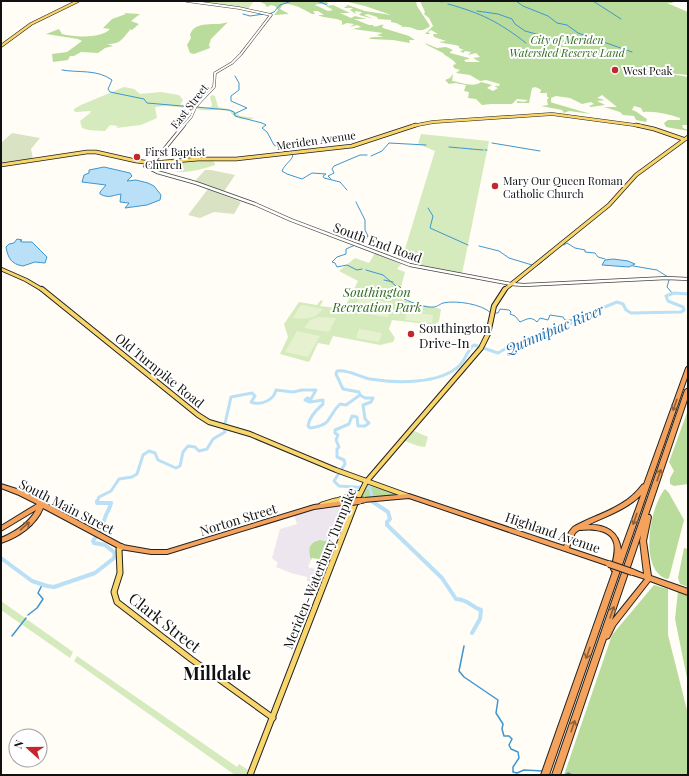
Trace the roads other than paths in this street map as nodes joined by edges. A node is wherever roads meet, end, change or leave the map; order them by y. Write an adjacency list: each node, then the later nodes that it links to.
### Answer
1 (78, 1): 3 (main road)
2 (187, 1): 6 (street, East Street)
3 (1, 46)
4 (688, 137): 5 (main road, Meriden-Waterbury Turnpike)
5 (683, 139): 6 (main road, Meriden Avenue); 11 (main road, Meriden-Waterbury Turnpike)
6 (153, 163): 8 (main road, Meriden Avenue)
7 (1, 164): 8 (main road, Meriden Avenue)
8 (145, 164): 11 (street, South End Road)
9 (1, 269): 15 (main road, Old Turnpike Road)
10 (688, 279): 11 (street, South End Road)
11 (511, 284): 15 (main road, Meriden-Waterbury Turnpike)
12 (688, 368): 14 (highway, one-way to 14)
13 (688, 390): 17 (highway, one-way to 13)
14 (652, 469): 23 (highway); 28 (highway, one-way to 28)
15 (365, 483): 18 (main road, Meriden-Waterbury Turnpike); 19 (main road, Old Turnpike Road)
16 (1, 486): 20 (highway, South Main Street)
17 (654, 490): 27 (highway); 30 (highway, one-way to 17)
18 (360, 492): 21 (main road, Norton Street); 31 (main road, Meriden-Waterbury Turnpike)
19 (409, 496): 21 (highway, bridge); 26 (highway, Highland Avenue)
20 (42, 504): 22 (highway); 24 (highway, one-way to 20); 25 (highway, South Main Street)
21 (314, 507): 25 (highway, Norton Street)
22 (1, 530)
23 (572, 534): 26 (highway); 28 (highway)
24 (1, 541)
25 (122, 547): 31 (main road, Clark Street)
26 (566, 549): 27 (highway, Highland Avenue, bridge)
27 (649, 578): 29 (highway, Highland Avenue); 30 (highway)
28 (610, 590): 33 (highway, one-way to 33)
29 (688, 592)
30 (600, 648): 34 (highway, one-way to 30)
31 (273, 718): 32 (main road, Meriden-Waterbury Turnpike)
32 (250, 775)
33 (545, 775)
34 (556, 775)

